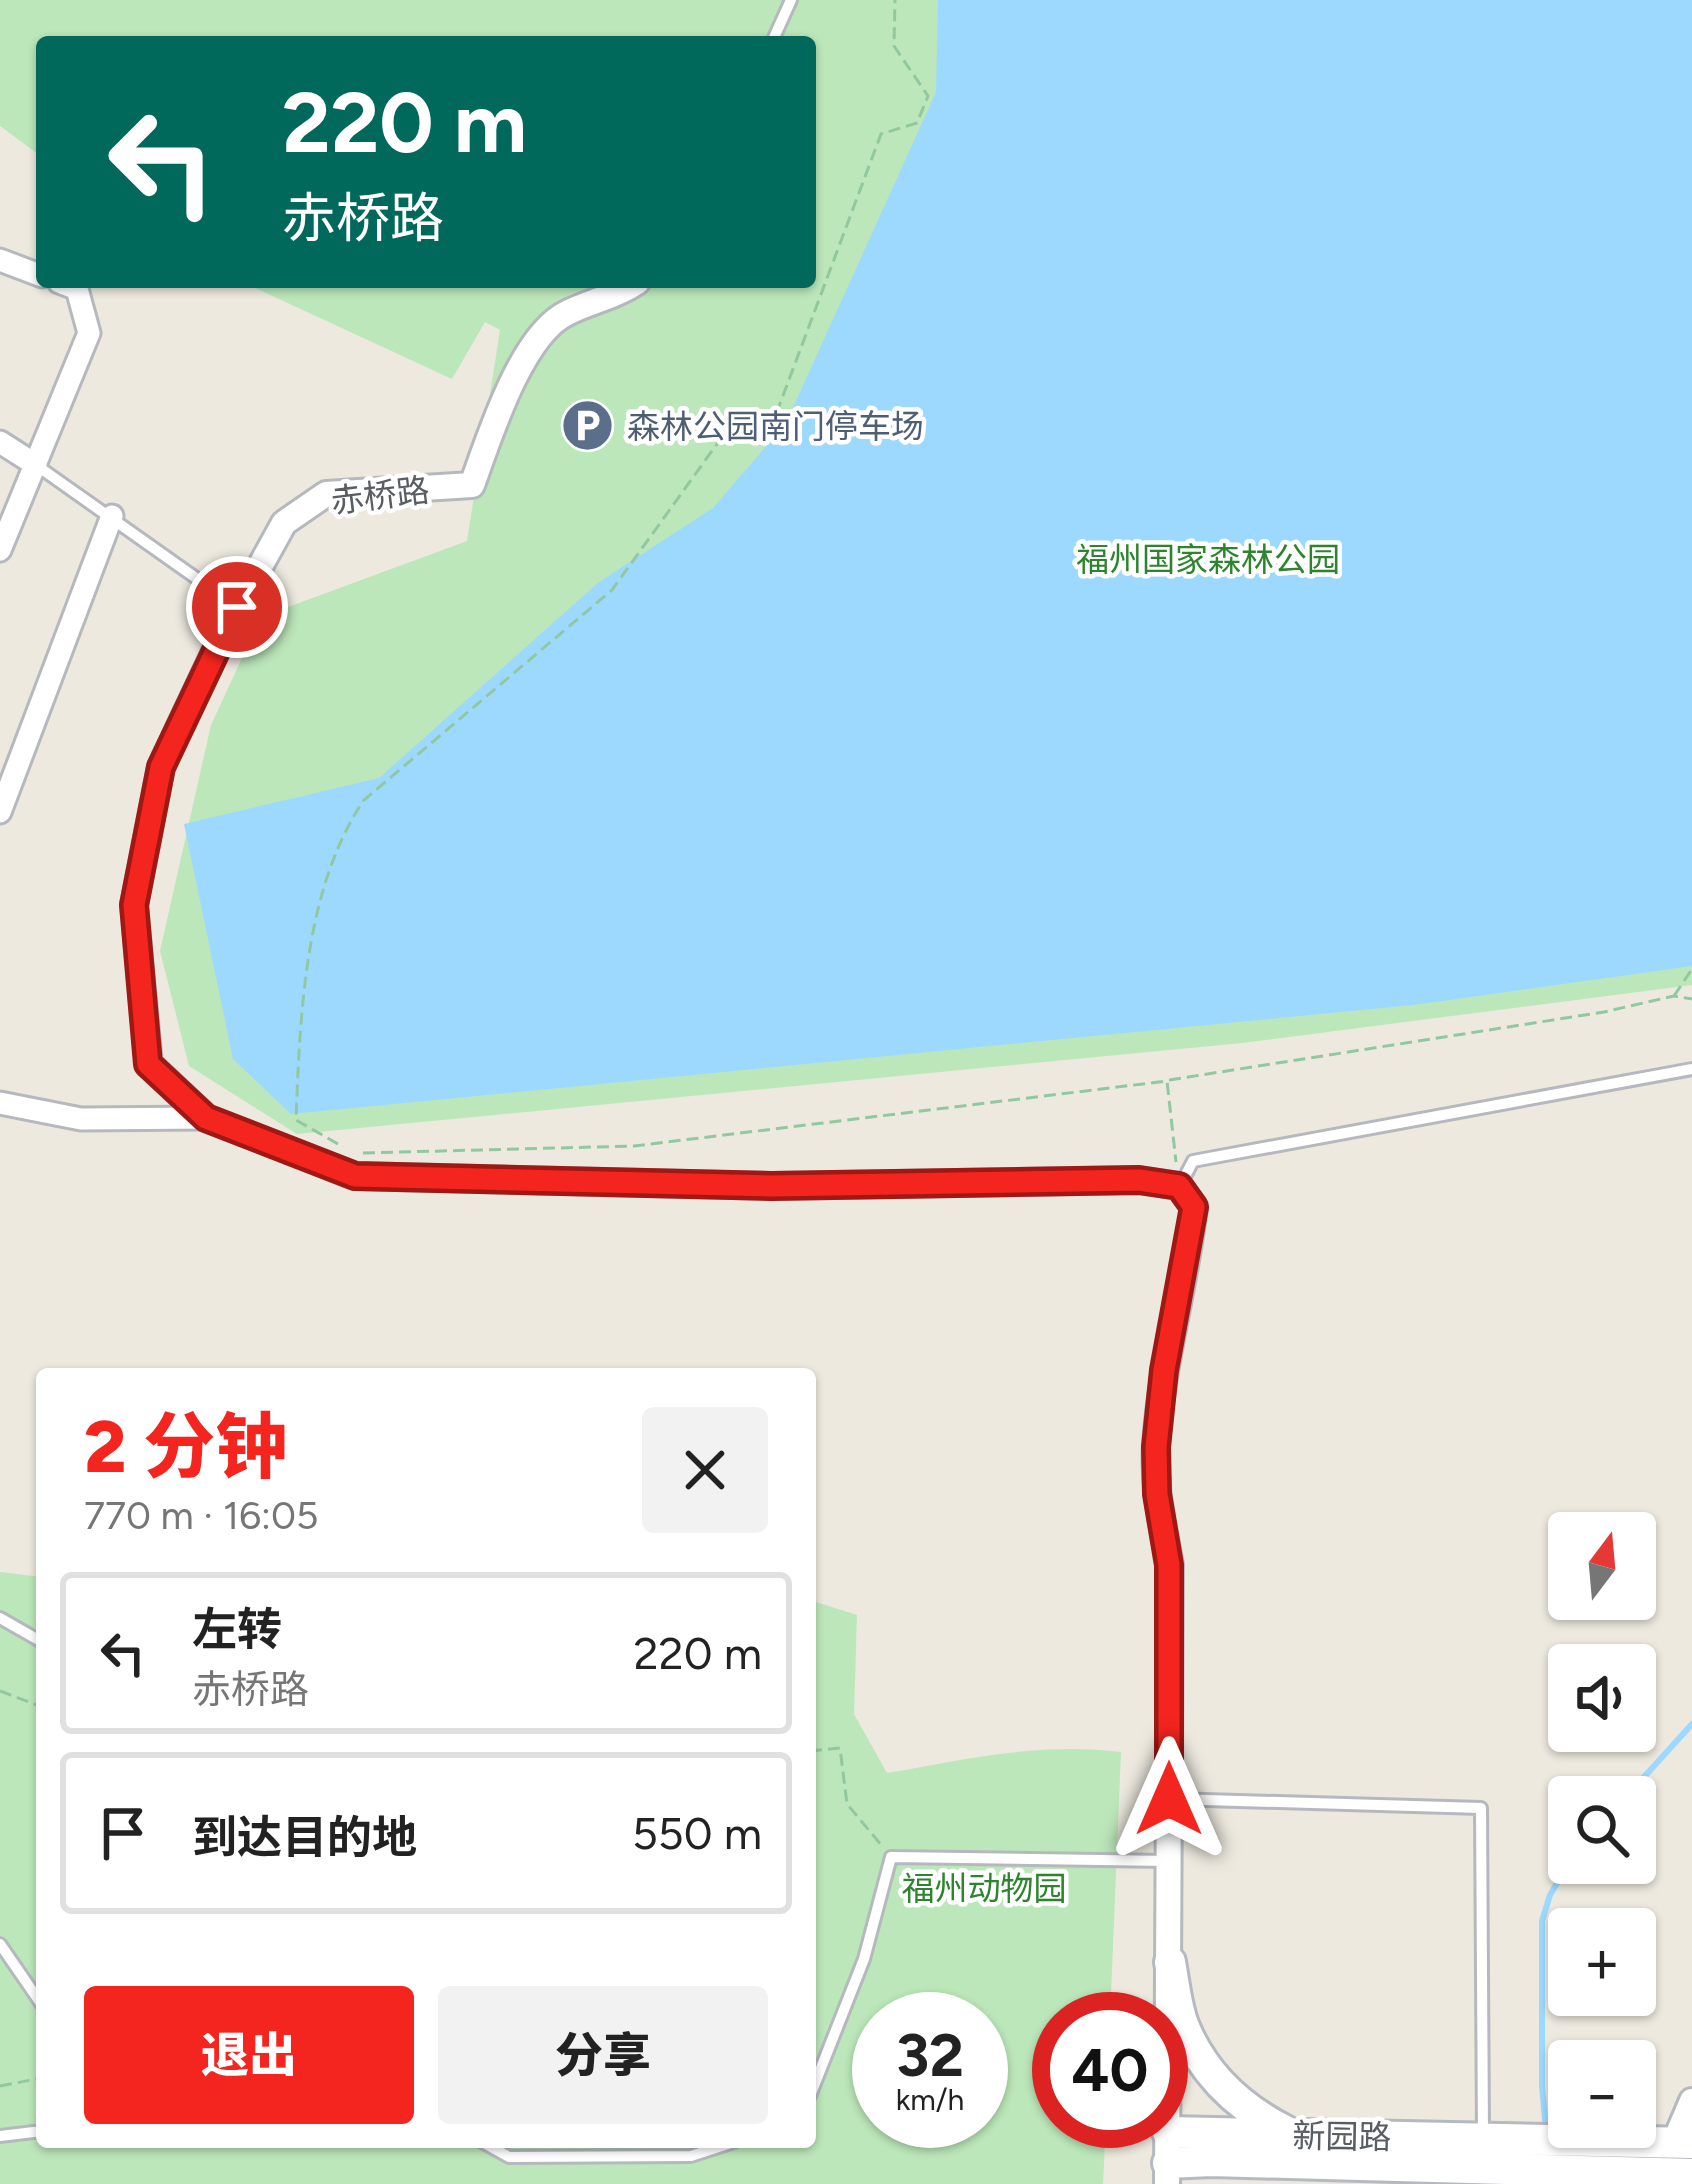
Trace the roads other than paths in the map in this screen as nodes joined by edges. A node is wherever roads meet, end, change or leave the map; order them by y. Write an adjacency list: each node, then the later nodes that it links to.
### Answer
1 (791, 0): 2 (lane)
2 (775, 36)
3 (0, 260): 4 (street)
4 (36, 274)
5 (74, 288): 8 (street)
6 (628, 288): 11 (street, 赤桥路)
7 (0, 442): 8 (street)
8 (36, 465): 9 (lane); 10 (street)
9 (112, 516): 11 (lane); 12 (street)
10 (0, 550)
11 (237, 607): 15 (street, 赤桥路)
12 (0, 812)
13 (1692, 1069): 16 (lane)
14 (0, 1103): 15 (street)
15 (206, 1118): 16 (street, 赤桥路)
16 (1179, 1186): 19 (street)
17 (0, 1618): 18 (lane)
18 (36, 1639)
19 (1169, 1799): 20 (street); 28 (lane)
20 (1170, 1861): 22 (street); 24 (lane)
21 (0, 1944): 23 (lane)
22 (1170, 1962): 32 (main road); 35 (street)
23 (36, 1997)
24 (816, 2081)
25 (1692, 2101): 29 (street)
26 (36, 2132): 27 (lane)
27 (0, 2135)
28 (1483, 2139): 32 (main road, 新园路); 33 (main road, 新园路)
29 (1683, 2143): 34 (main road)
30 (493, 2148): 31 (lane)
31 (716, 2148)
32 (1292, 2149): 33 (main road, 新园路); 35 (main road, 新园路); 37 (main road)
33 (1516, 2155): 34 (main road)
34 (1577, 2156): 36 (main road)
35 (1168, 2160)
36 (1692, 2174)
37 (1233, 2184)

